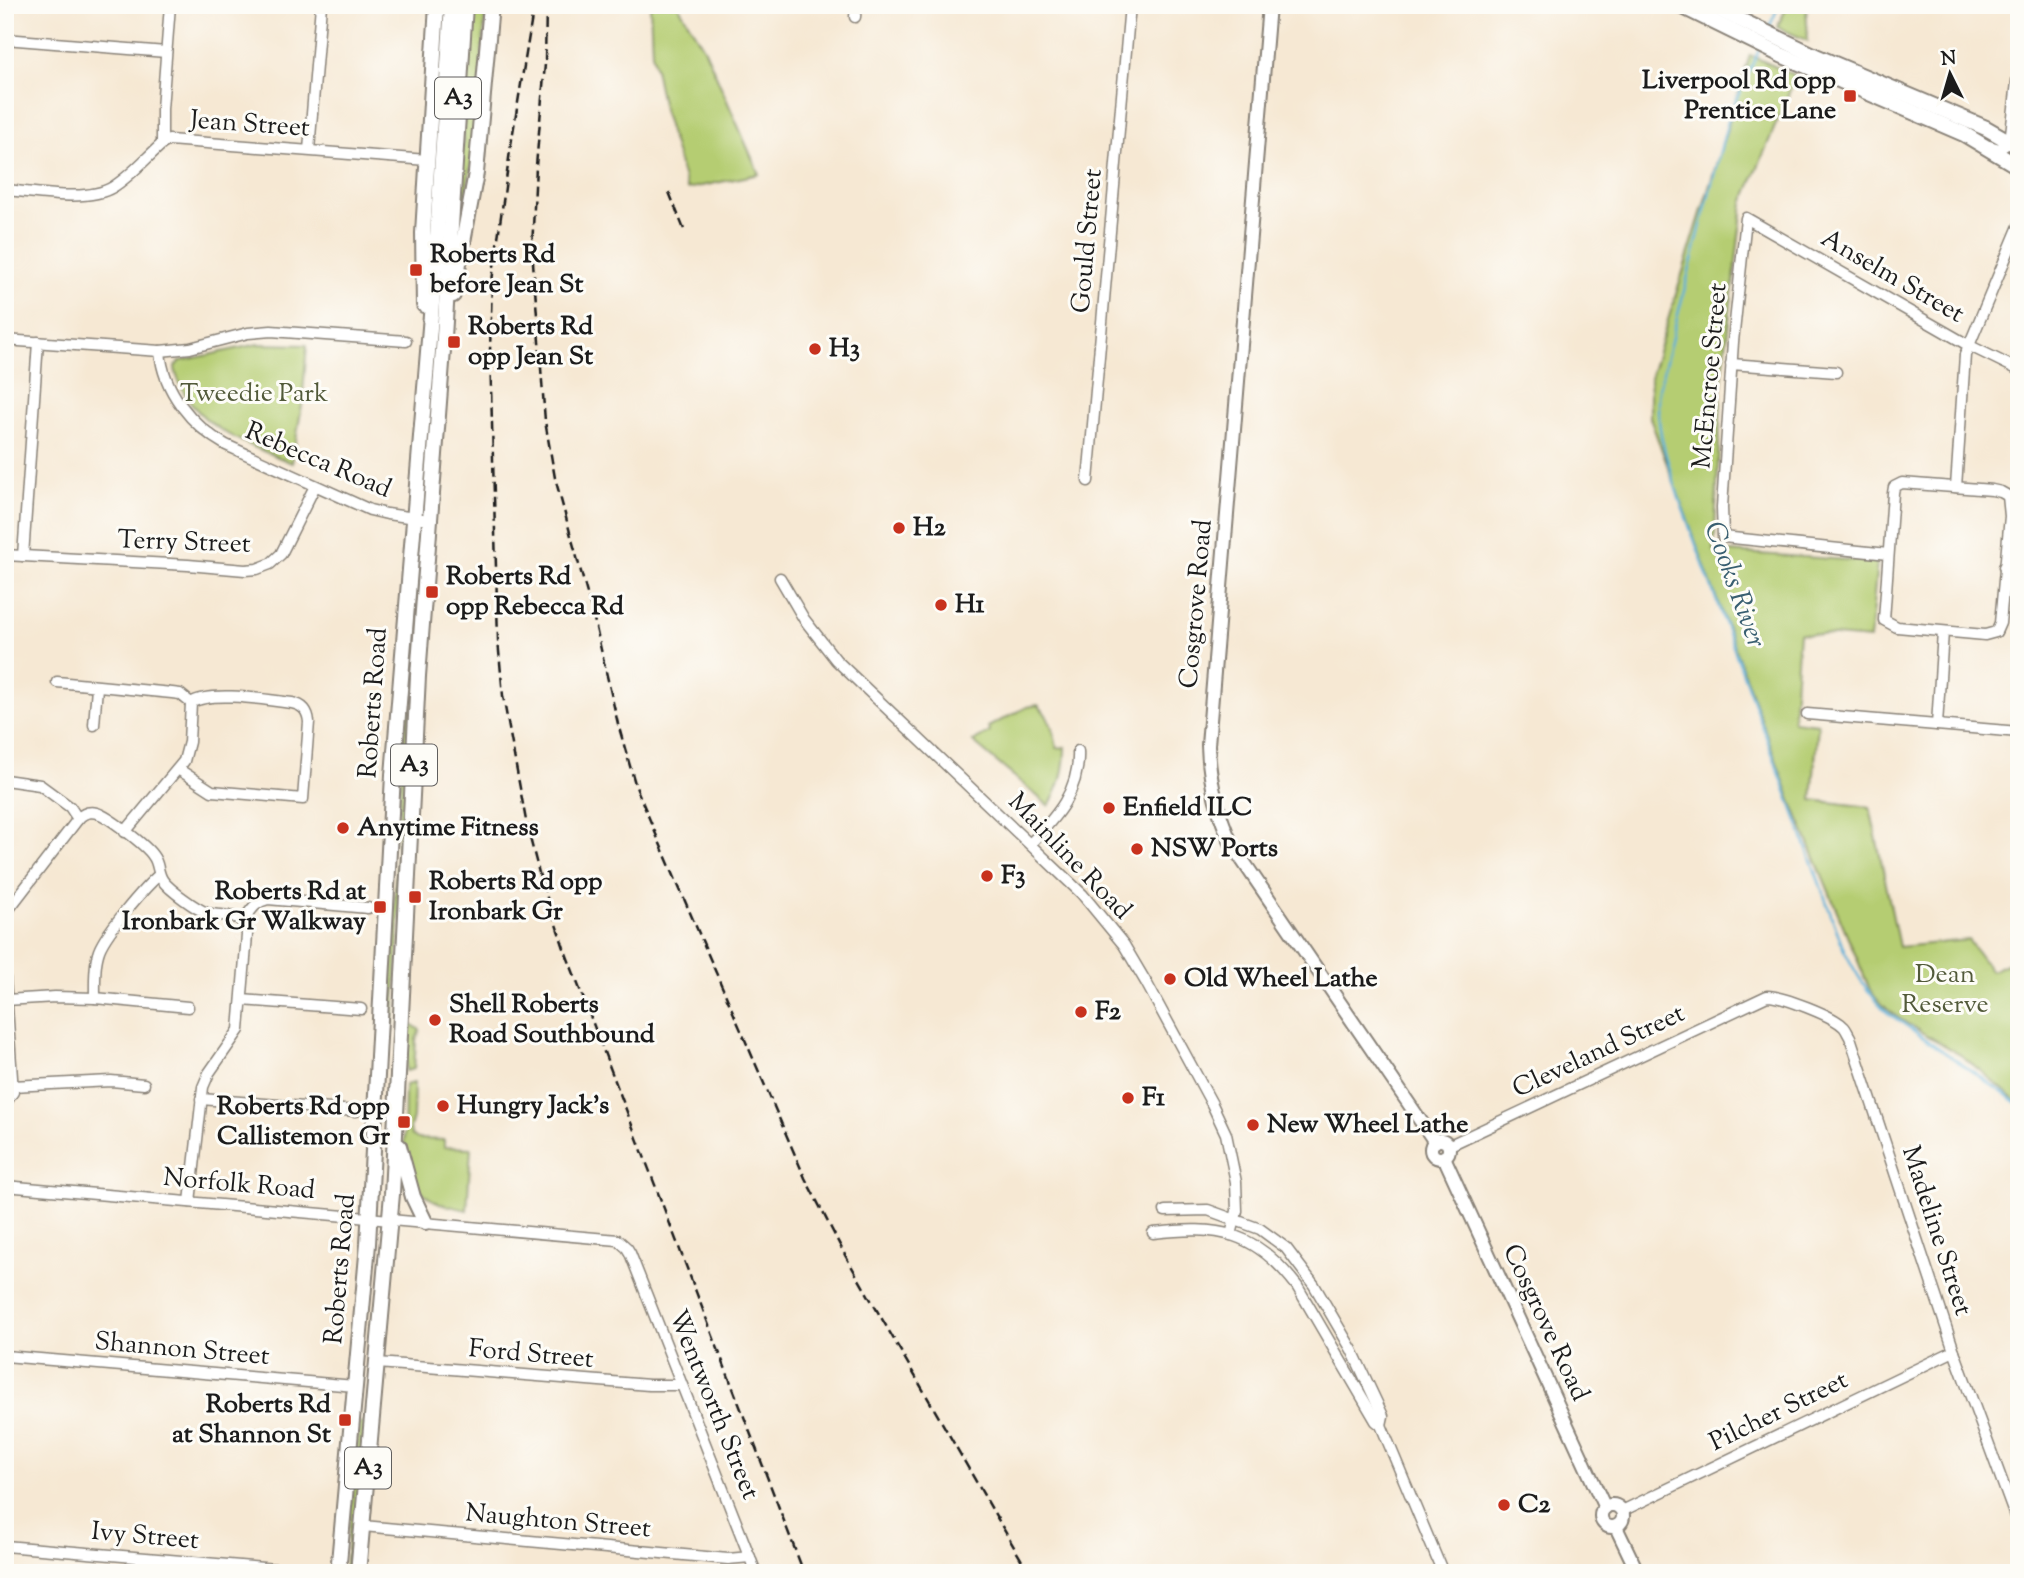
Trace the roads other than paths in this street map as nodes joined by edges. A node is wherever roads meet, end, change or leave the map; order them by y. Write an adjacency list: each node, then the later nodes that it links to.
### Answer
1 (170, 5): 16 (street)
2 (321, 5): 21 (street)
3 (437, 5): 22 (highway)
4 (452, 5): 25 (highway, Roberts Road / A3)
5 (465, 5): 25 (highway, Roberts Road / A3)
6 (491, 5): 28 (highway)
7 (856, 5): 12 (street)
8 (1130, 5): 38 (street, Gould Street)
9 (1269, 5): 80 (main road, Cosgrove Road)
10 (1679, 5): 13 (highway)
11 (1709, 5): 13 (highway)
12 (855, 17)
13 (1743, 29): 15 (highway)
14 (5, 39): 16 (street)
15 (1784, 49): 18 (highway); 20 (highway)
16 (166, 52): 19 (street)
17 (2019, 65): 20 (street)
18 (1981, 143): 20 (street); 23 (highway)
19 (162, 144): 21 (street, Jean Street); 24 (street, Jean Street)
20 (2015, 145): 23 (highway)
21 (309, 150): 22 (street, Jean Street)
22 (427, 160): 33 (highway)
23 (2013, 163)
24 (5, 190)
25 (446, 190): 28 (highway, Roberts Road / A3); 33 (highway, Roberts Road / A3)
26 (1746, 218): 32 (street, Anselm Street); 35 (street, McEncroe Street)
27 (2019, 226): 32 (street)
28 (444, 337): 42 (highway, Roberts Road / A3)
29 (5, 340): 31 (street)
30 (406, 341): 34 (street)
31 (38, 342): 34 (street); 45 (street)
32 (1968, 345): 36 (street, Anselm Street); 40 (street)
33 (429, 348): 41 (highway, Roberts Road / A3)
34 (160, 351): 39 (street, Rebecca Road)
35 (1731, 364): 37 (street); 43 (street, McEncroe Street)
36 (2019, 370)
37 (1836, 372)
38 (1087, 481)
39 (315, 486): 41 (street, Rebecca Road); 45 (street, Terry Street)
40 (1956, 487): 43 (street); 46 (street)
41 (414, 518): 42 (street, Rebecca Road); 84 (highway, Roberts Road / A3)
42 (429, 520): 79 (highway, Roberts Road / A3)
43 (1888, 554): 49 (street)
44 (5, 555): 45 (street, Terry Street)
45 (23, 556)
46 (2004, 567): 47 (street); 49 (street)
47 (2019, 569)
48 (780, 578): 62 (street, Mainline Road)
49 (1943, 632): 55 (street)
50 (57, 682): 51 (street)
51 (97, 687): 52 (street); 54 (street)
52 (191, 703): 58 (street); 58 (street)
53 (1807, 714): 55 (street)
54 (94, 725)
55 (1937, 725): 56 (street)
56 (2019, 732)
57 (1078, 751): 62 (street)
58 (178, 769): 61 (street)
59 (5, 780): 60 (street)
60 (78, 819): 61 (street); 65 (street)
61 (125, 831): 63 (street)
62 (1030, 844): 86 (street, Mainline Road)
63 (159, 875): 66 (street); 69 (street)
64 (368, 908): 66 (street)
65 (5, 914)
66 (243, 921): 71 (street)
67 (5, 978): 70 (street)
68 (1767, 996): 80 (street, Cleveland Street); 91 (street, Madeline Street)
69 (95, 998): 70 (street); 72 (street)
70 (6, 1000): 75 (street)
71 (242, 1000): 73 (street); 76 (street)
72 (188, 1007)
73 (361, 1009)
74 (144, 1084): 75 (street)
75 (12, 1086): 77 (street)
76 (201, 1099): 78 (street); 82 (street)
77 (5, 1104)
78 (356, 1111)
79 (396, 1134): 85 (highway, Roberts Road / A3); 87 (highway)
80 (1443, 1148): 97 (main road, Cosgrove Road)
81 (5, 1186): 82 (street, Norfolk Road)
82 (190, 1202): 84 (street, Norfolk Road)
83 (1165, 1211): 86 (street)
84 (370, 1218): 85 (street, Norfolk Road); 95 (highway, Roberts Road / A3)
85 (390, 1219): 87 (street, Norfolk Road); 93 (highway, Roberts Road / A3)
86 (1236, 1219): 89 (street, Mainline Road); 96 (street)
87 (425, 1222): 90 (street, Norfolk Road)
88 (1153, 1233): 89 (street)
89 (1231, 1235): 96 (street)
90 (630, 1254): 94 (street, Wentworth Street)
91 (1954, 1351): 98 (street, Pilcher Street); 101 (street, Madeline Street)
92 (5, 1356): 95 (street, Shannon Street)
93 (378, 1363): 94 (street, Ford Street); 99 (highway, Roberts Road / A3)
94 (681, 1385): 103 (street, Wentworth Street)
95 (355, 1386): 105 (highway, Roberts Road / A3)
96 (1381, 1425): 108 (street)
97 (1605, 1508): 98 (main road); 100 (main road)
98 (1622, 1511): 100 (main road)
99 (363, 1526): 103 (street, Naughton Street); 106 (highway, Roberts Road / A3)
100 (1616, 1527): 109 (main road)
101 (2019, 1527)
102 (5, 1546): 104 (street, Ivy Street)
103 (750, 1557): 107 (street, Wentworth Street)
104 (323, 1573)
105 (338, 1573)
106 (358, 1573)
107 (756, 1573)
108 (1443, 1573)
109 (1638, 1573)

